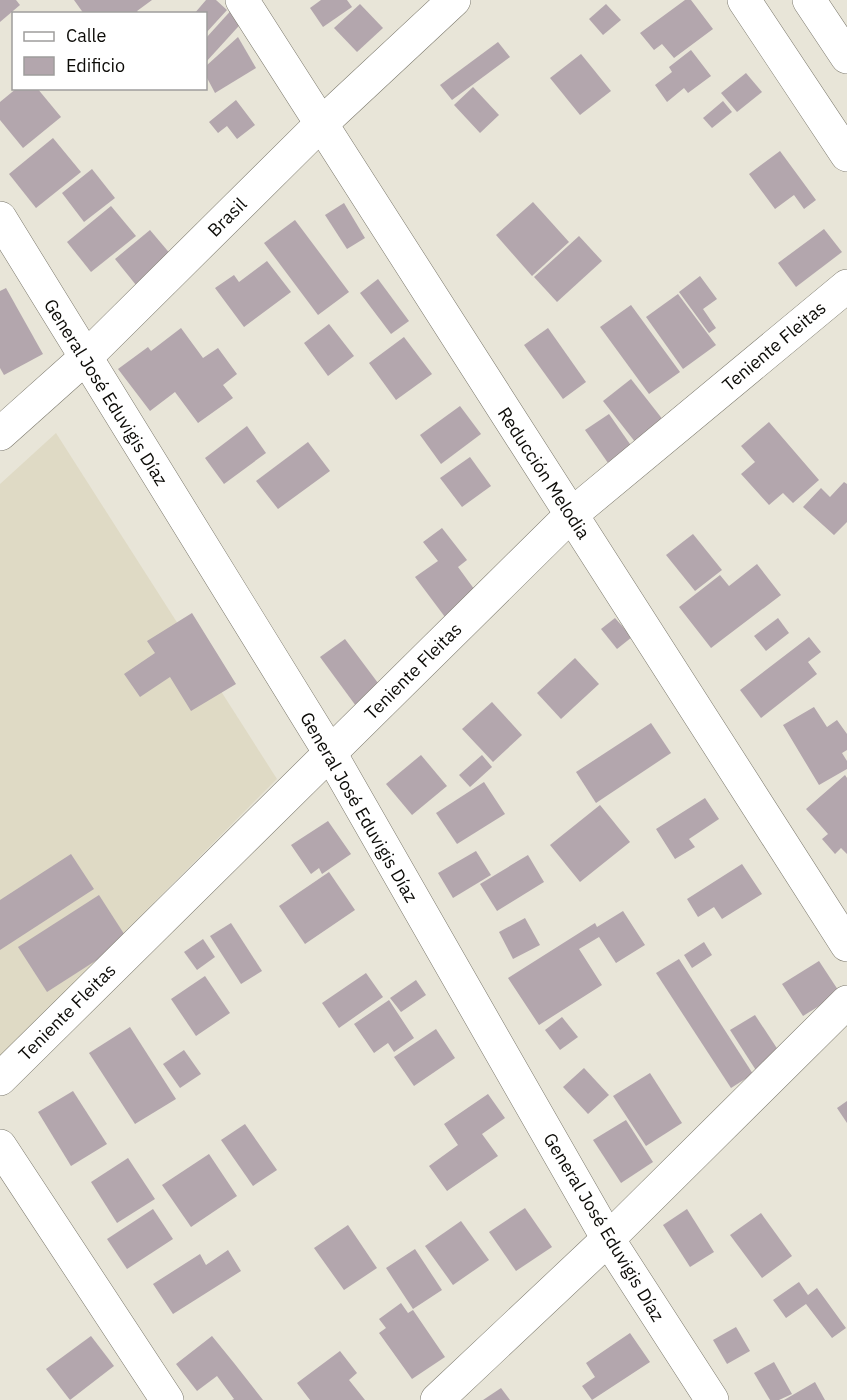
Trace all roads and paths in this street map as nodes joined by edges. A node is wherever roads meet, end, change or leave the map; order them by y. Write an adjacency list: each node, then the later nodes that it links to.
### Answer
1 (242, 0): 6 (street, Reducción Melodia)
2 (454, 0): 6 (street, Brasil)
3 (744, 0): 7 (street)
4 (809, 0): 5 (street)
5 (847, 57)
6 (320, 125): 10 (street, Brasil); 12 (street, Reducción Melodia)
7 (847, 155)
8 (0, 218): 10 (street, General José Eduvigis Díaz)
9 (847, 286): 12 (street, Teniente Fleitas)
10 (85, 358): 11 (street, Brasil); 13 (street, General José Eduvigis Díaz)
11 (0, 434)
12 (571, 515): 13 (street, Teniente Fleitas); 14 (street, Reducción Melodia)
13 (330, 753): 16 (street, Teniente Fleitas); 18 (street, General José Eduvigis Díaz)
14 (847, 945)
15 (847, 1002): 18 (street)
16 (0, 1079)
17 (0, 1146): 19 (street)
18 (608, 1239): 20 (street); 21 (street, General José Eduvigis Díaz)
19 (167, 1400)
20 (437, 1400)
21 (712, 1400)

